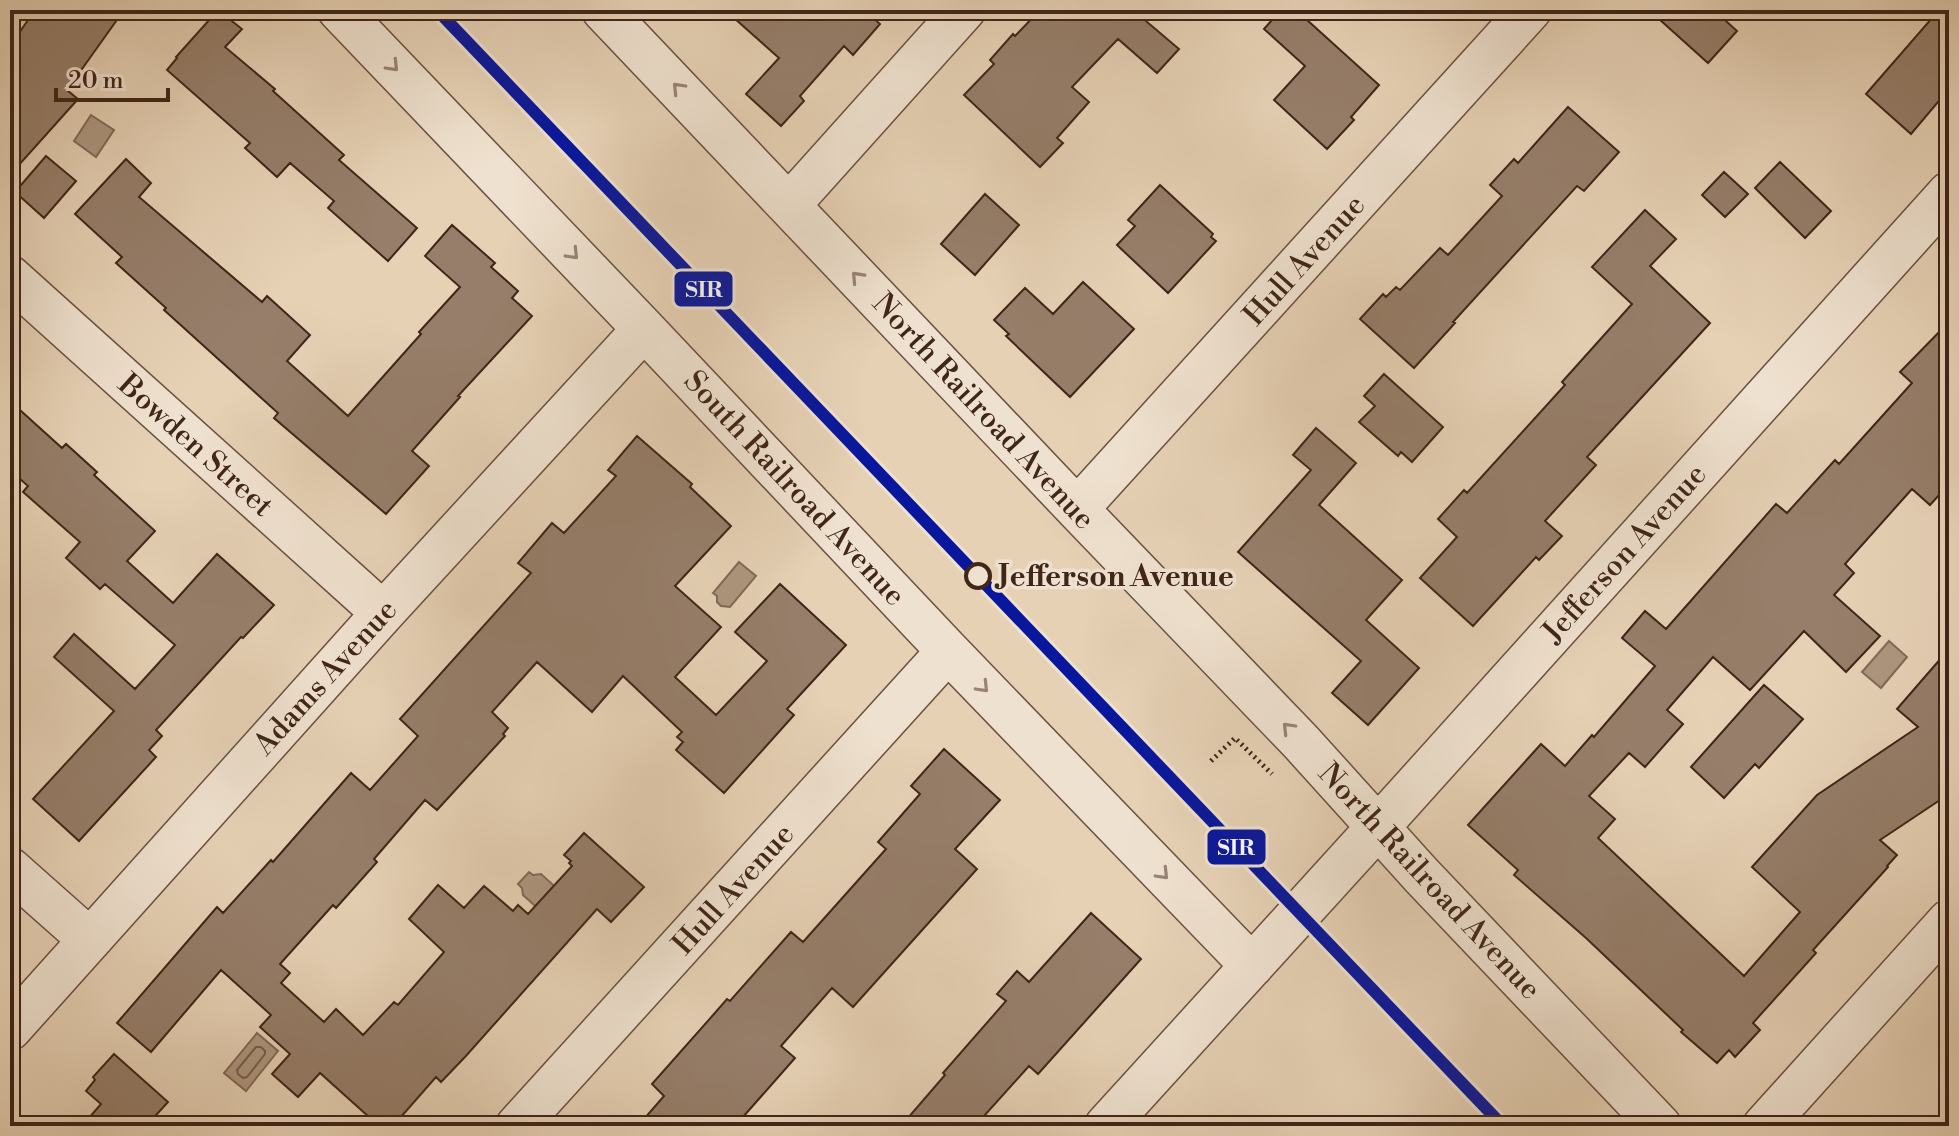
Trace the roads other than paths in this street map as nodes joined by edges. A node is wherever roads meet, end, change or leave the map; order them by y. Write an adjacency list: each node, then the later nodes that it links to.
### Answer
1 (339, 10): 8 (street, South Railroad Avenue, one-way to 8)
2 (603, 10): 6 (street, North Railroad Avenue, one-way to 2)
3 (964, 10): 6 (street)
4 (1530, 10): 9 (street, Hull Avenue)
5 (1949, 193): 12 (street, Jefferson Avenue)
6 (789, 205): 9 (street, North Railroad Avenue, one-way to 6)
7 (10, 277): 10 (street, Bowden Street)
8 (644, 329): 10 (street, Adams Avenue); 11 (street, South Railroad Avenue)
9 (1077, 509): 12 (street, North Railroad Avenue, one-way to 9)
10 (383, 613): 15 (street, Adams Avenue)
11 (948, 651): 16 (street, South Railroad Avenue, one-way to 16); 18 (street, Hull Avenue)
12 (1378, 827): 16 (street, Jefferson Avenue); 20 (street, North Railroad Avenue)
13 (10, 869): 15 (street)
14 (1949, 921): 21 (street)
15 (90, 940): 17 (street, Adams Avenue)
16 (1252, 966): 19 (street, Jefferson Avenue)
17 (10, 1029)
18 (517, 1126)
19 (1106, 1126)
20 (1660, 1126)
21 (1764, 1126)

